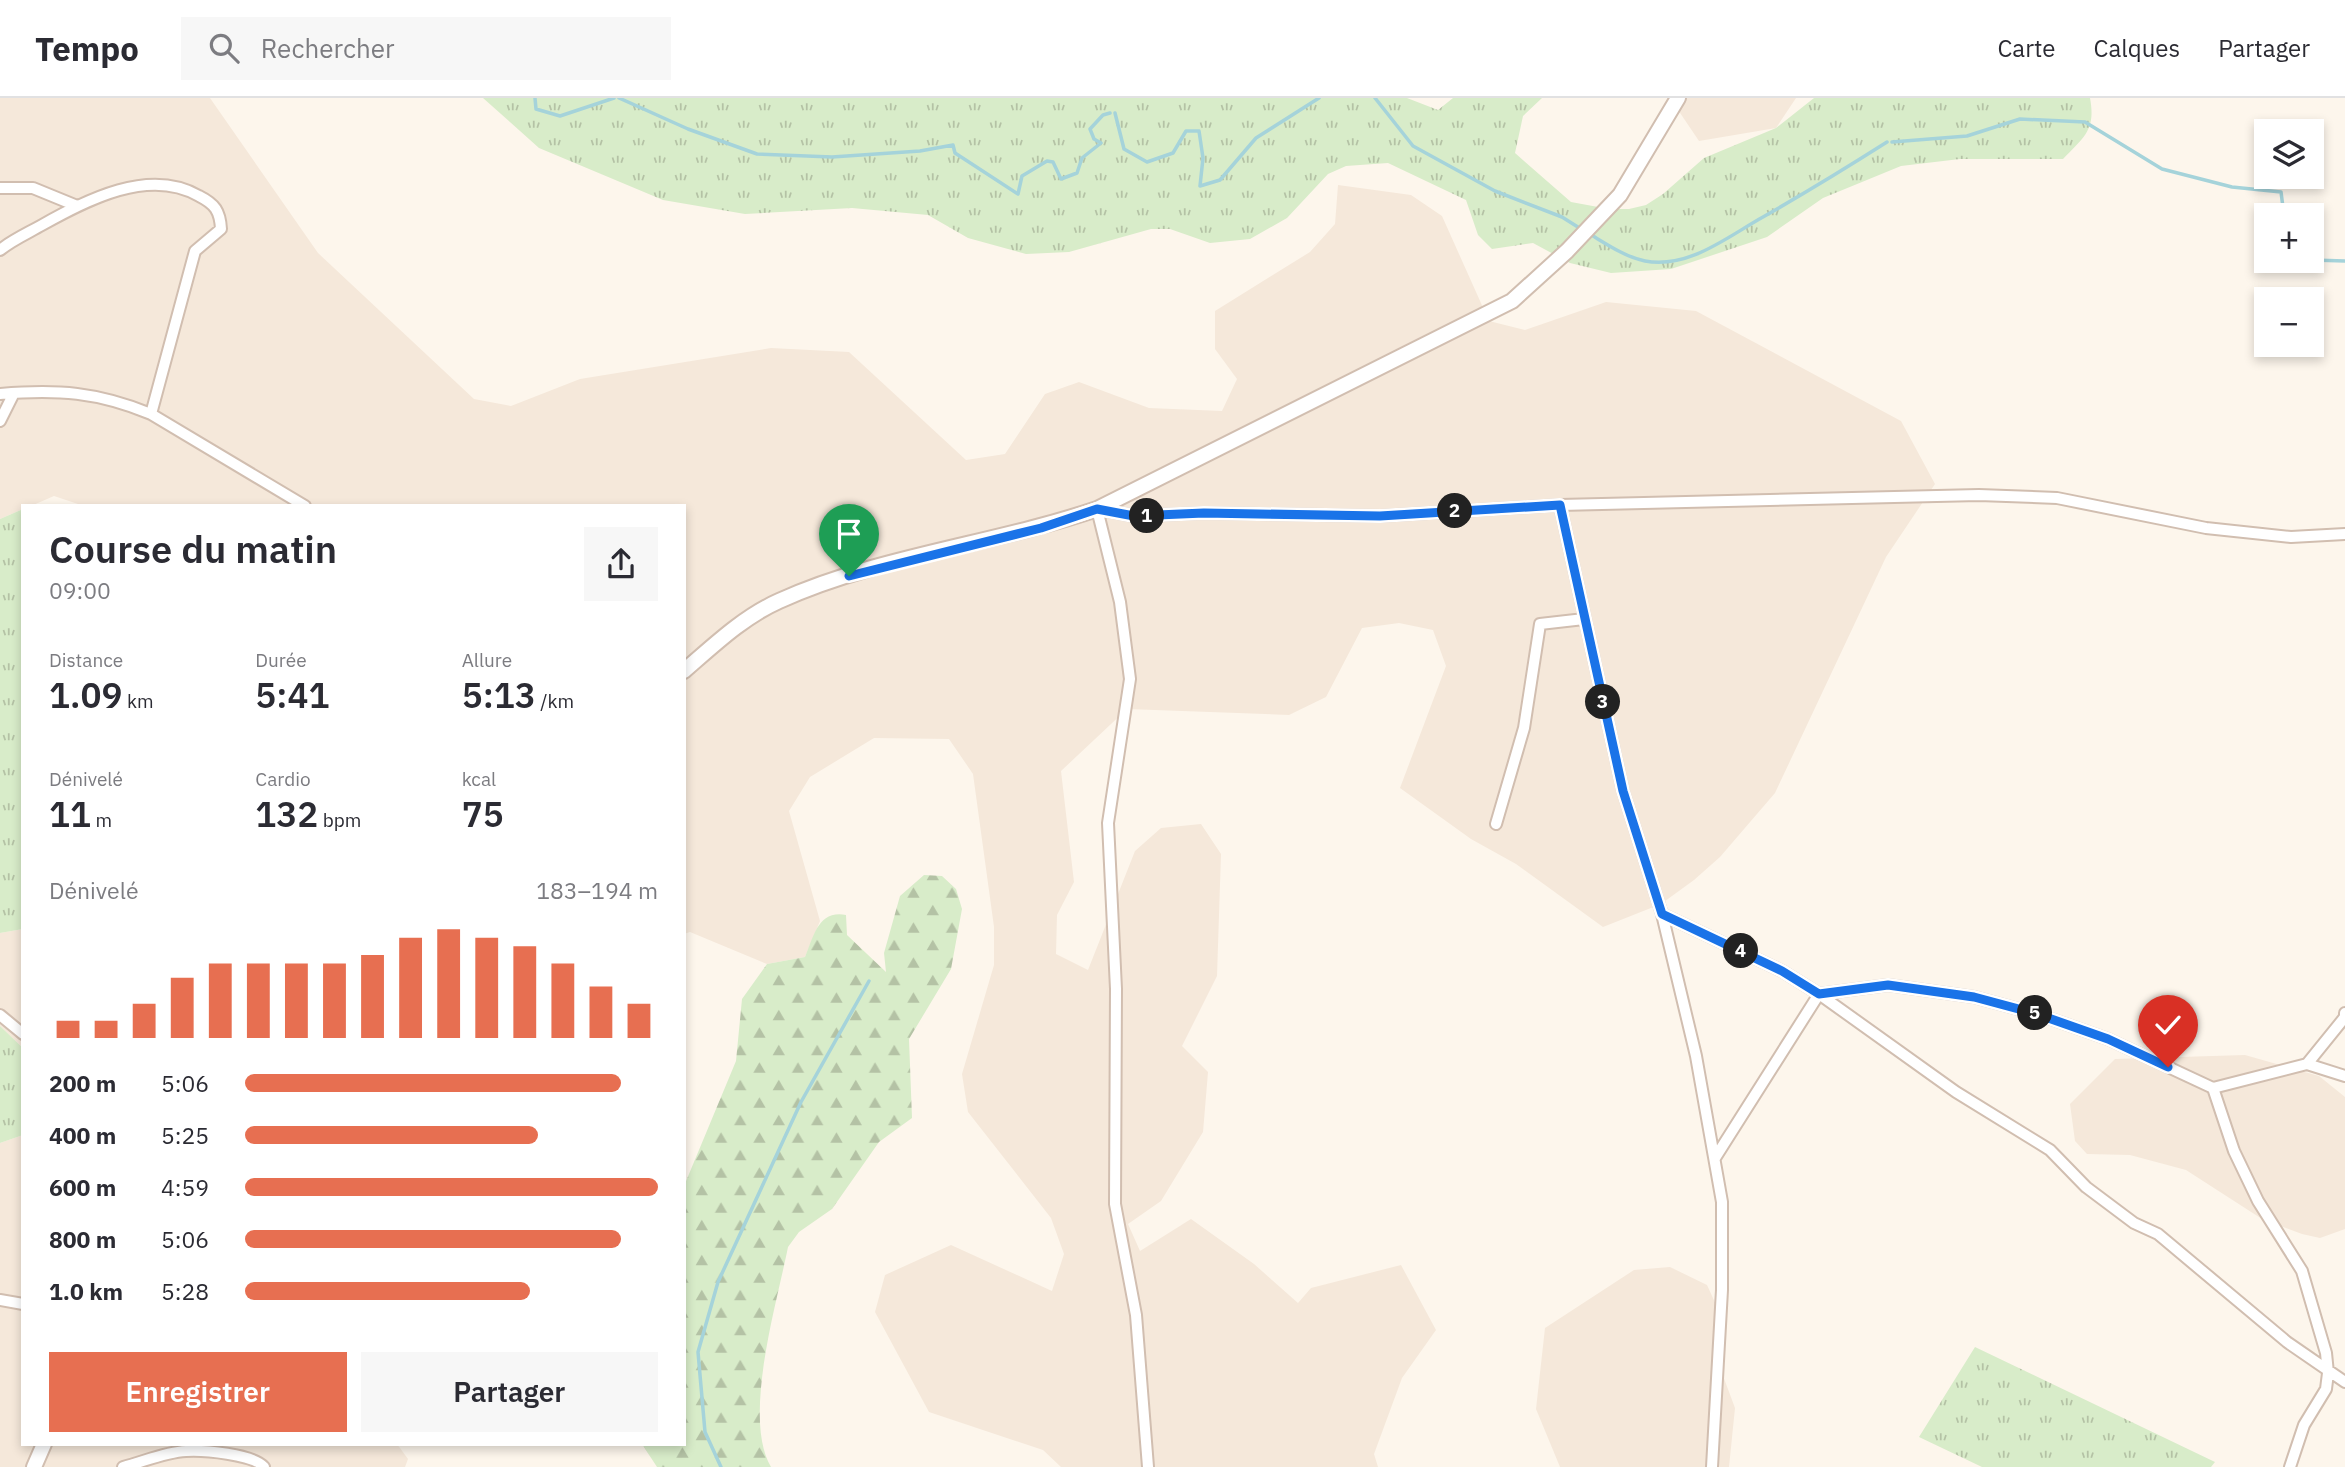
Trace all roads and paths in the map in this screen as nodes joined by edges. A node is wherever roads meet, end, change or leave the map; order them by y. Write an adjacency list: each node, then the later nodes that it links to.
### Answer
1 (1678, 98): 11 (street)
2 (0, 188): 3 (street)
3 (77, 206): 4 (street); 7 (street)
4 (0, 250)
5 (15, 393): 6 (street); 7 (street); 8 (street)
6 (0, 394)
7 (151, 414): 9 (street)
8 (0, 421)
9 (302, 504)
10 (1560, 505): 11 (street); 12 (street); 13 (street)
11 (1097, 509): 14 (street); 34 (street)
12 (2345, 534)
13 (1584, 619): 15 (street); 16 (street)
14 (686, 669)
15 (1496, 824)
16 (1662, 914): 17 (street); 24 (street)
17 (1819, 994): 23 (street); 24 (street); 27 (street)
18 (2345, 1013): 21 (street)
19 (0, 1015): 20 (street)
20 (21, 1032)
21 (2307, 1064): 22 (street); 23 (street)
22 (2345, 1076)
23 (2213, 1088): 27 (street)
24 (1715, 1158): 35 (street)
25 (0, 1300): 26 (street)
26 (21, 1304)
27 (2328, 1373): 28 (street); 29 (street)
28 (2343, 1381): 29 (street)
29 (2326, 1388): 36 (street)
30 (43, 1446): 31 (street)
31 (34, 1467)
32 (122, 1467): 33 (street)
33 (264, 1467)
34 (1148, 1467)
35 (1712, 1467)
36 (2290, 1467)

